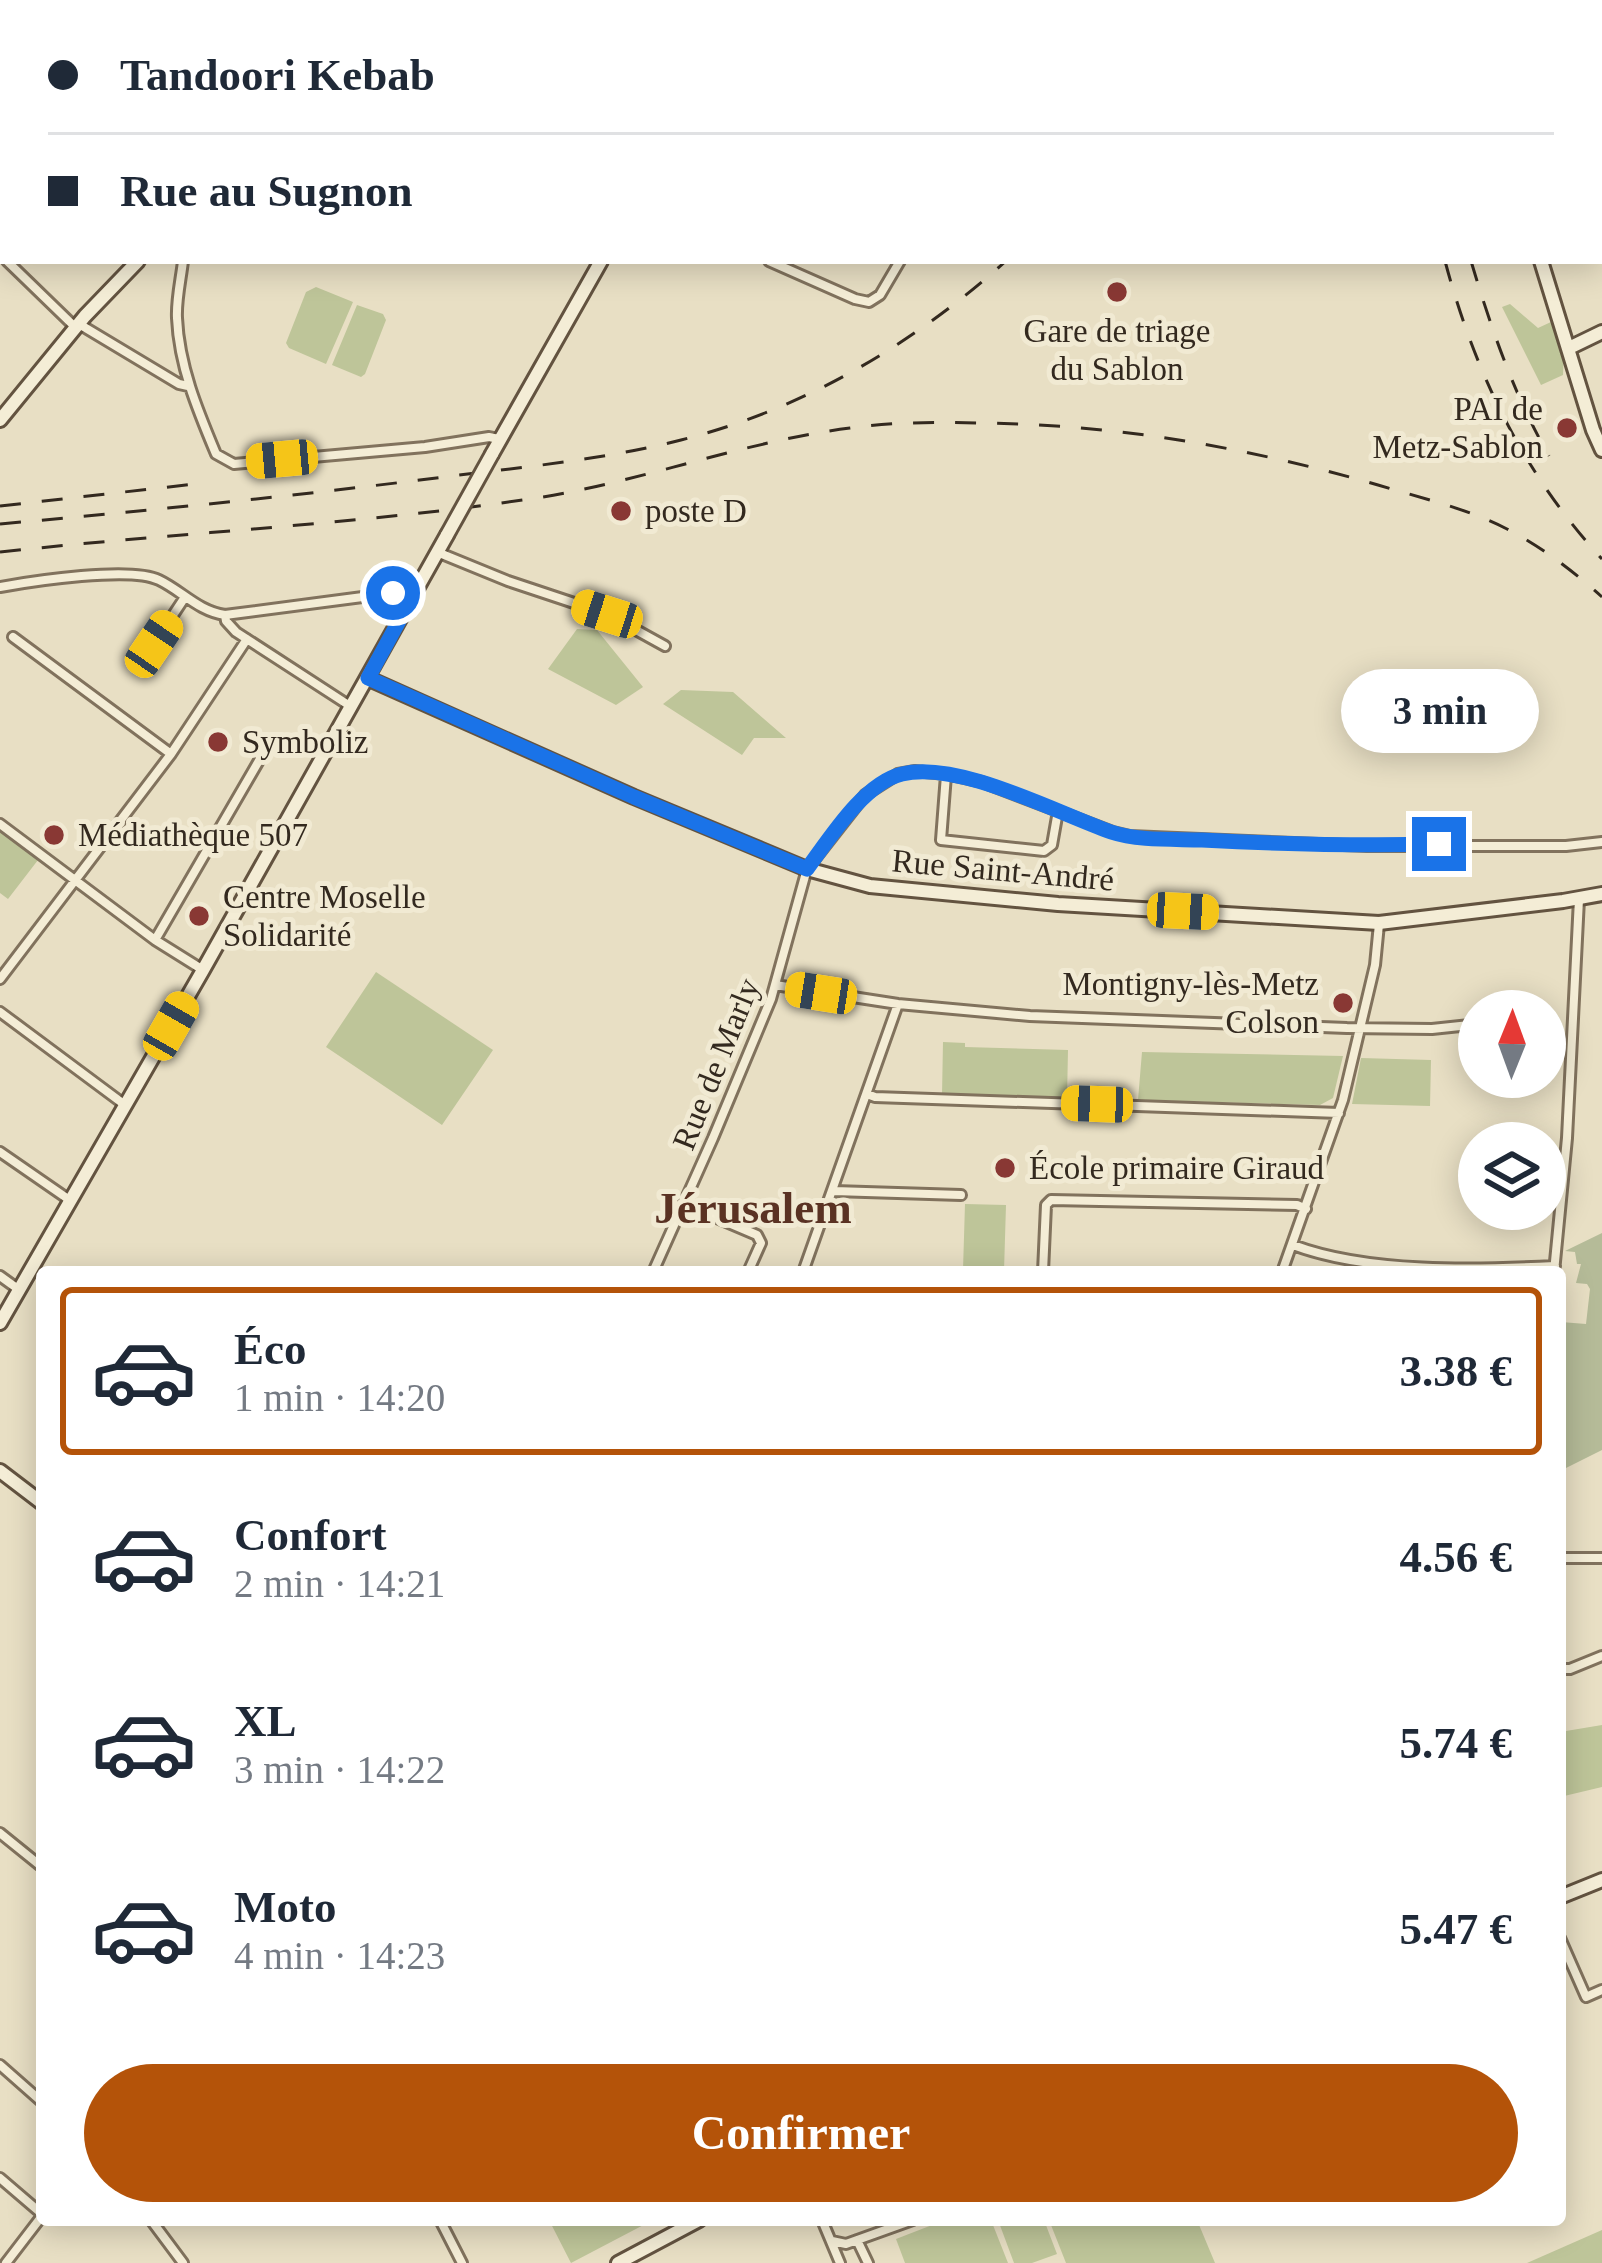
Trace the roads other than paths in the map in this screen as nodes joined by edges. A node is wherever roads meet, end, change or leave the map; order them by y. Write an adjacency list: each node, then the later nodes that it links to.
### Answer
1 (11, 264): 8 (street)
2 (134, 264): 8 (street)
3 (183, 264): 11 (street)
4 (599, 264): 13 (street)
5 (776, 264): 6 (street)
6 (899, 264)
7 (1542, 264): 10 (street)
8 (78, 326): 11 (street); 12 (street)
9 (1602, 332): 10 (street)
10 (1569, 348): 14 (street)
11 (188, 386): 13 (street)
12 (0, 420)
13 (500, 440): 15 (street, bridge)
14 (1602, 450)
15 (437, 553): 18 (street); 23 (street)
16 (0, 587): 17 (street)
17 (185, 597): 19 (street); 22 (street)
18 (411, 599): 19 (street); 24 (street)
19 (225, 615): 21 (street)
20 (13, 637): 27 (street)
21 (247, 639): 25 (street); 27 (street)
22 (154, 644)
23 (664, 646)
24 (368, 678): 25 (street); 32 (street, Rue Saint-André)
25 (351, 707): 38 (street)
26 (264, 752): 37 (street)
27 (171, 754): 33 (street)
28 (946, 774): 29 (street); 29 (street); 32 (street)
29 (1058, 811): 31 (street)
30 (0, 824): 33 (street)
31 (1602, 842)
32 (807, 869): 36 (street, Rue Saint-André); 40 (street, Rue de Marly)
33 (75, 880): 37 (street); 39 (street)
34 (1602, 894): 35 (street, Rue Saint-André)
35 (1579, 899): 36 (street, Rue Saint-André); 61 (street)
36 (1379, 922): 44 (street)
37 (155, 940): 38 (street)
38 (202, 970): 46 (street)
39 (0, 979)
40 (775, 985): 41 (street); 52 (street, Rue de Marly)
41 (898, 1004): 44 (street); 45 (street)
42 (0, 1012): 46 (street)
43 (1458, 1026): 44 (street)
44 (1360, 1028): 47 (street)
45 (868, 1094): 47 (street); 49 (street)
46 (125, 1106): 51 (street)
47 (1339, 1113): 53 (street)
48 (0, 1152): 51 (street)
49 (833, 1191): 50 (street); 57 (street)
50 (962, 1195)
51 (71, 1201): 63 (street)
52 (684, 1204): 55 (street, Rue de Marly); 56 (street)
53 (1306, 1208): 54 (street); 58 (street)
54 (1293, 1245): 59 (street); 60 (street)
55 (656, 1266)
56 (751, 1266)
57 (805, 1266)
58 (1043, 1266)
59 (1284, 1266)
60 (1442, 1266)
61 (1554, 1266)
62 (0, 1276): 63 (street)
63 (19, 1290): 64 (street)
64 (0, 1323)
65 (0, 1471): 66 (street)
66 (36, 1498)
67 (1566, 1558): 68 (street)
68 (1602, 1558)
69 (1602, 1656): 70 (street)
70 (1566, 1669)
71 (0, 1833): 72 (street)
72 (36, 1862)
73 (1602, 1880): 74 (street)
74 (1566, 1895)
75 (1566, 1952): 76 (street)
76 (1602, 1990)
77 (0, 2065): 78 (street)
78 (36, 2097)
79 (0, 2178): 80 (street)
80 (36, 2210)
81 (36, 2223): 89 (street)
82 (155, 2226): 90 (street)
83 (443, 2226): 91 (street)
84 (688, 2226): 92 (street)
85 (825, 2226): 88 (street)
86 (896, 2226): 87 (street)
87 (857, 2240): 88 (street); 94 (street)
88 (832, 2241): 93 (street)
89 (6, 2263)
90 (183, 2263)
91 (462, 2263)
92 (618, 2263)
93 (840, 2263)
94 (868, 2263)

